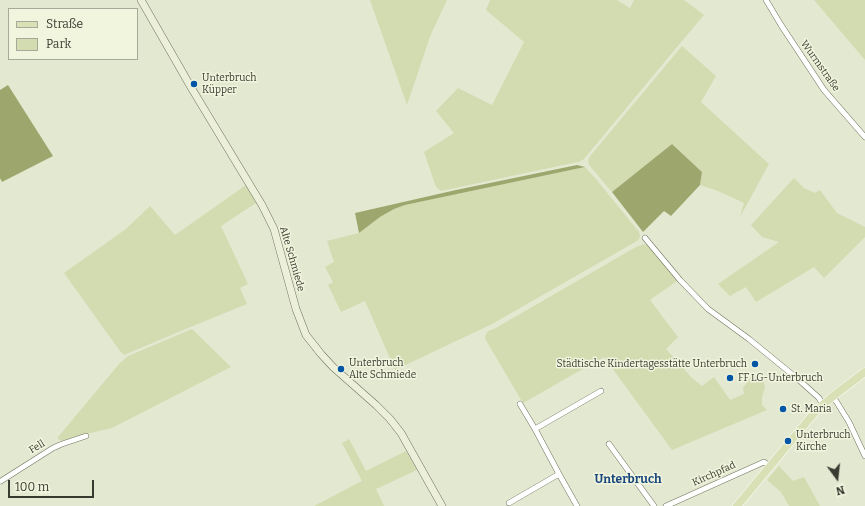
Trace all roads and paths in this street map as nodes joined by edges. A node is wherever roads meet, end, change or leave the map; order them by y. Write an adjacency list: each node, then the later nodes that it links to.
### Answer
1 (141, 0): 18 (street, Alte Schmiede)
2 (766, 0): 3 (street, Wurmstraße)
3 (865, 137)
4 (645, 238): 9 (street)
5 (865, 372): 7 (main road)
6 (601, 391): 10 (street)
7 (832, 397): 9 (main road); 13 (street)
8 (520, 404): 10 (street)
9 (823, 405): 14 (main road)
10 (535, 429): 15 (street)
11 (86, 436): 16 (street, Fell)
12 (609, 444): 20 (street)
13 (865, 456)
14 (770, 466): 21 (street, Kirchpfad); 22 (main road)
15 (558, 474): 17 (street); 19 (street)
16 (0, 481)
17 (510, 502)
18 (442, 506)
19 (577, 506)
20 (654, 506)
21 (666, 506)
22 (737, 506)

